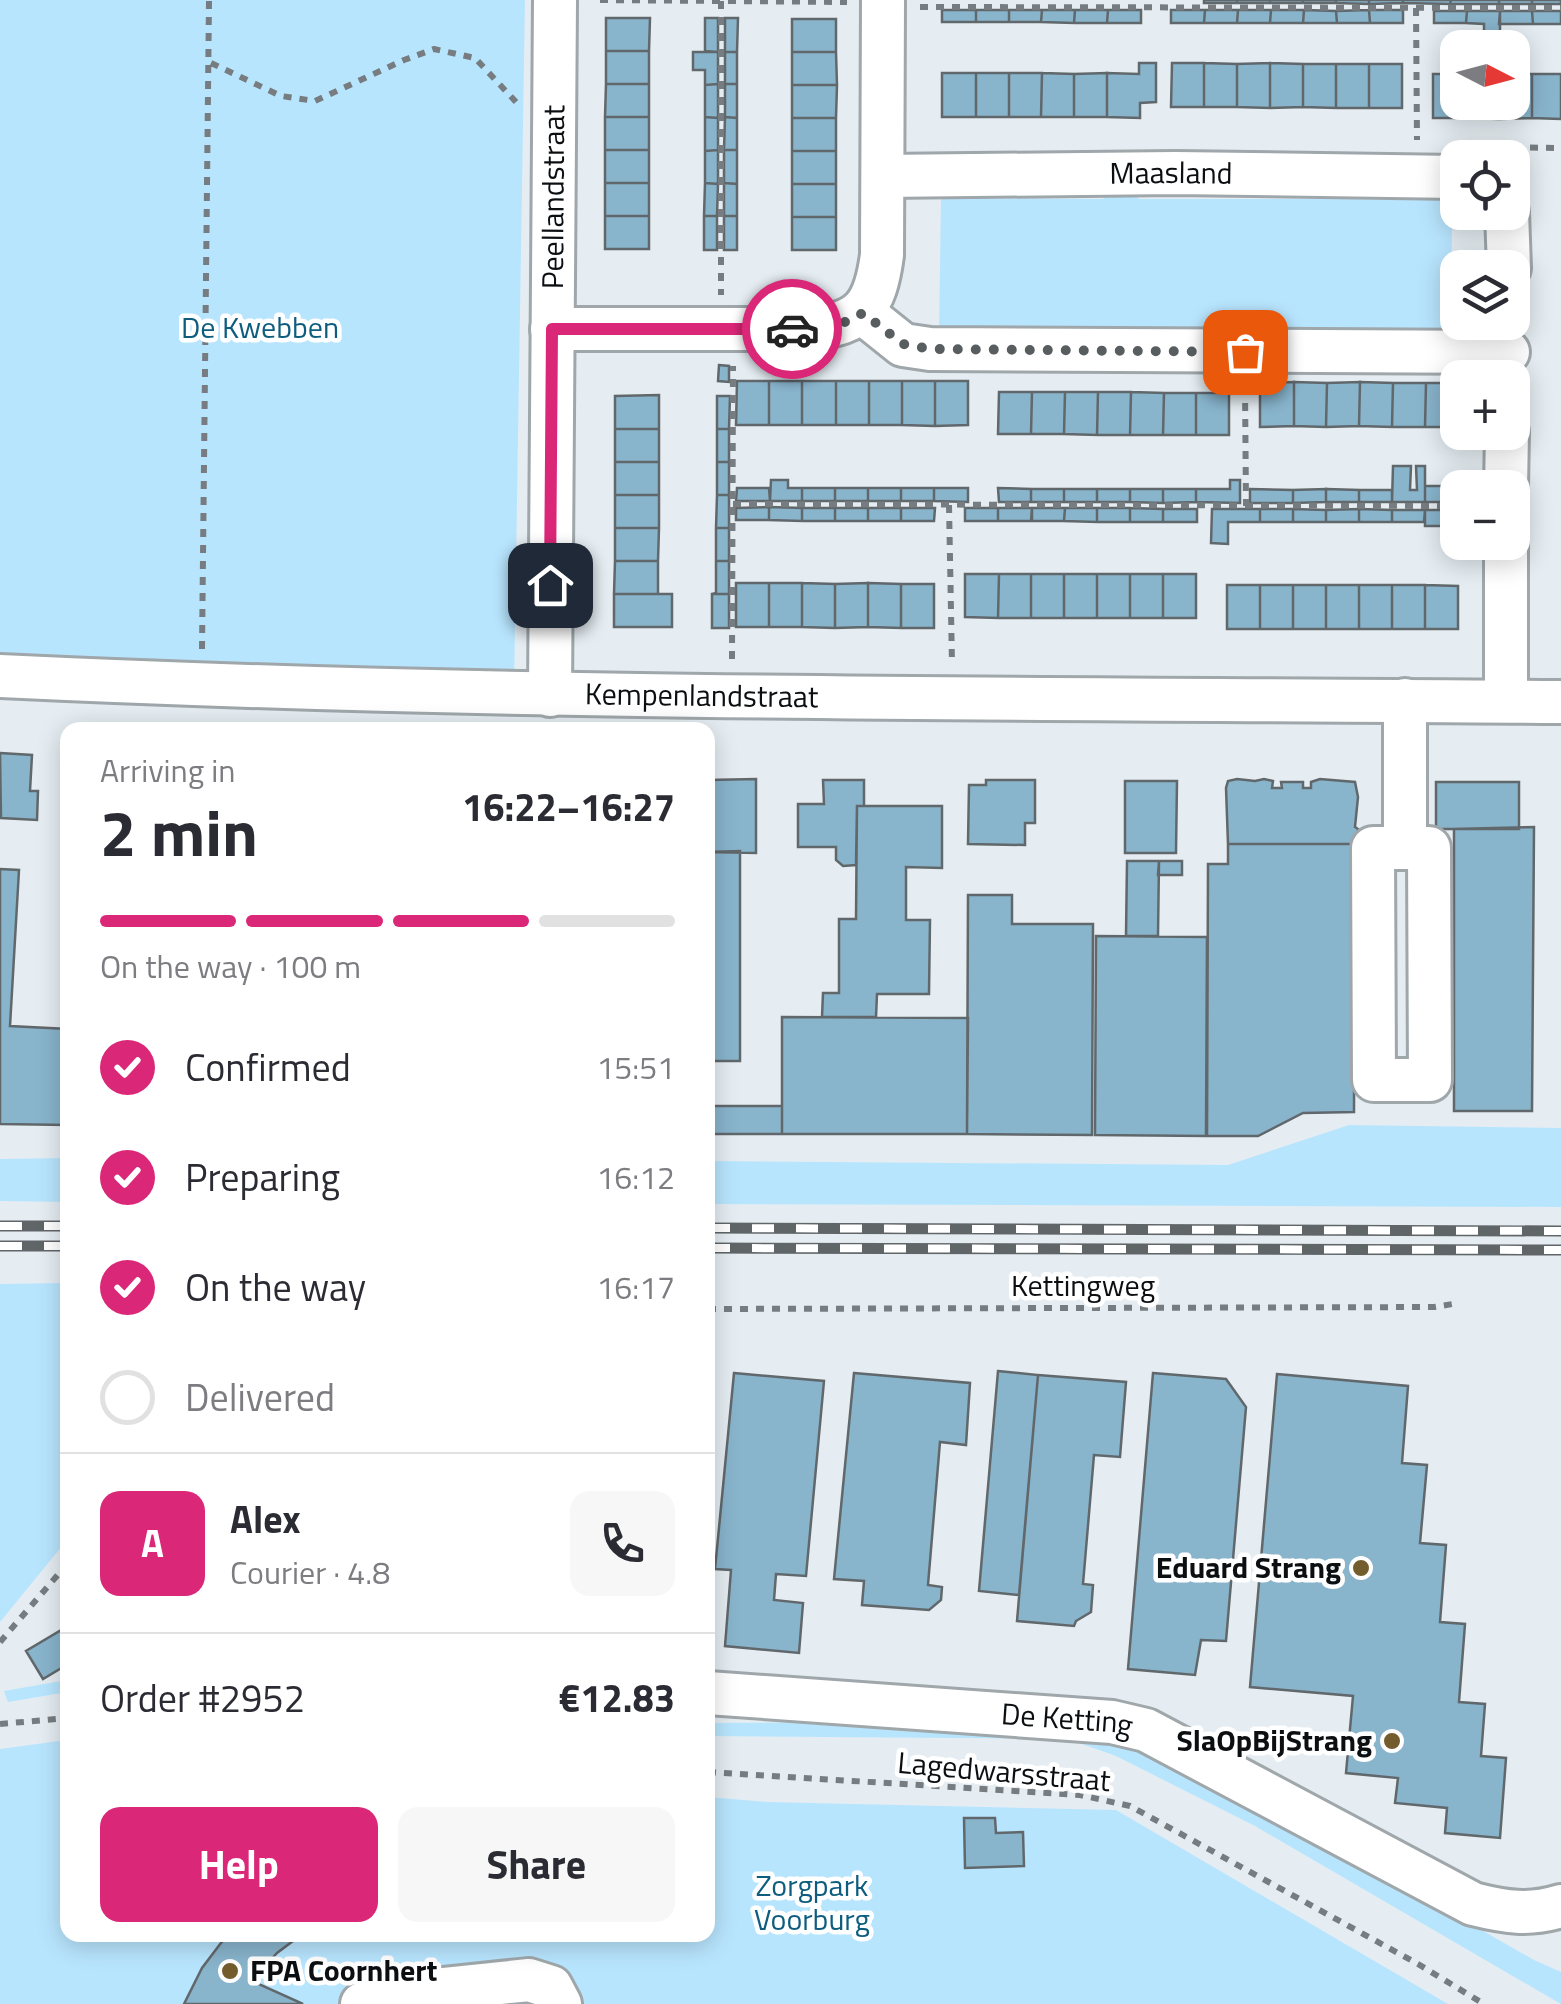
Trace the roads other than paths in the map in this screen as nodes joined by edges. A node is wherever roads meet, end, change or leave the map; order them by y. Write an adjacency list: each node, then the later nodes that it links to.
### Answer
1 (555, 0): 6 (street, Peellandstraat)
2 (883, 3): 3 (street)
3 (882, 176): 4 (street, Maasland); 5 (street)
4 (1437, 177)
5 (863, 313): 6 (street); 7 (street)
6 (552, 329): 10 (street, Peellandstraat)
7 (1508, 351)
8 (1506, 560): 12 (street)
9 (0, 676): 10 (street, Kempenlandstraat)
10 (550, 695): 11 (street, Kempenlandstraat)
11 (1405, 700): 12 (street, Kempenlandstraat); 14 (street)
12 (1506, 701): 13 (street, Kempenlandstraat)
13 (1561, 702)
14 (1405, 848): 14 (street)
15 (715, 1693): 16 (street, De Ketting)
16 (1561, 1906)
17 (362, 2004): 18 (street)
18 (560, 2004)

